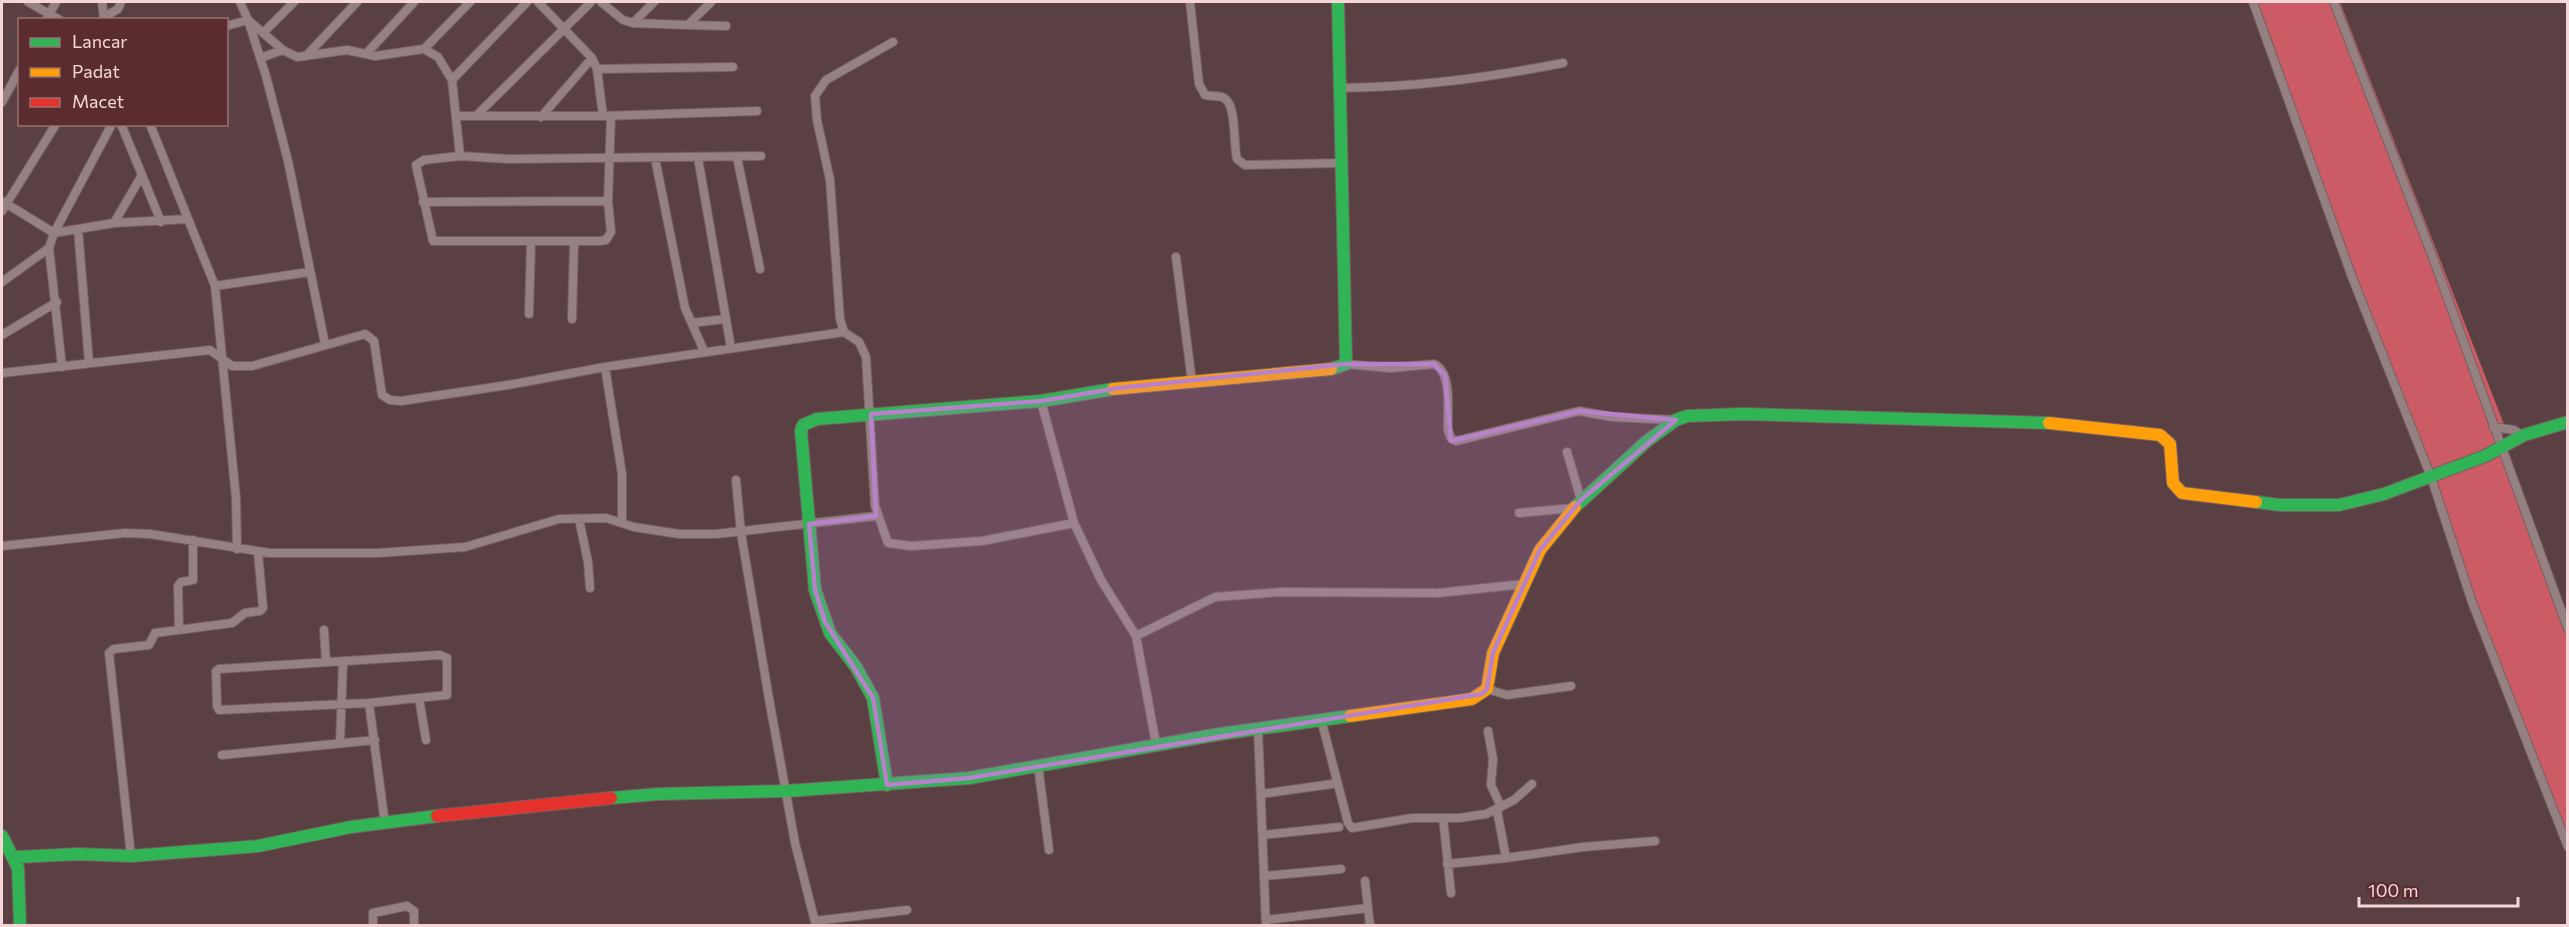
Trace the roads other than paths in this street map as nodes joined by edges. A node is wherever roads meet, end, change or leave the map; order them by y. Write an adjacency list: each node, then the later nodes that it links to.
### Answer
1 (28, 2): 20 (street)
2 (56, 2): 20 (street)
3 (102, 2): 21 (street)
4 (121, 2): 21 (street)
5 (240, 2): 22 (street)
6 (294, 2): 28 (street)
7 (357, 2): 33 (street)
8 (414, 2): 32 (street)
9 (470, 2): 30 (street)
10 (527, 2): 40 (street)
11 (538, 2): 27 (street)
12 (591, 2): 27 (street)
13 (601, 2): 23 (street)
14 (654, 2): 23 (street)
15 (711, 2): 25 (street)
16 (1190, 2): 58 (street)
17 (1338, 2): 41 (street)
18 (2253, 2): 101 (street)
19 (2334, 2): 97 (street)
20 (48, 16)
21 (104, 18)
22 (248, 20): 24 (street); 28 (street); 34 (street)
23 (633, 23): 25 (street)
24 (228, 25)
25 (688, 25): 26 (street)
26 (726, 26)
27 (565, 28): 35 (street); 44 (street)
28 (264, 32): 31 (street)
29 (893, 42): 81 (street)
30 (424, 49): 32 (street); 40 (street)
31 (283, 50): 33 (street); 34 (street)
32 (366, 54): 33 (street)
33 (305, 56)
34 (260, 58): 73 (street)
35 (592, 58): 38 (street); 47 (street)
36 (1563, 63): 41 (street)
37 (734, 68): 38 (street)
38 (597, 69): 46 (street)
39 (18, 73): 42 (street)
40 (452, 80): 45 (street)
41 (1339, 88): 58 (street)
42 (2, 102)
43 (757, 111): 46 (street)
44 (478, 114): 45 (street); 47 (street)
45 (458, 116): 52 (street)
46 (607, 116): 47 (street); 55 (street)
47 (541, 117)
48 (55, 126): 62 (street)
49 (111, 126): 67 (street)
50 (122, 126): 59 (street)
51 (151, 126): 63 (street)
52 (460, 156): 55 (street); 61 (street)
53 (761, 156): 54 (street)
54 (736, 157): 57 (street); 72 (street)
55 (611, 158): 56 (street); 60 (street)
56 (656, 158): 57 (street); 80 (street)
57 (698, 158): 79 (street)
58 (1341, 163): 88 (street)
59 (142, 175): 64 (street); 65 (street)
60 (608, 201): 61 (street); 69 (street)
61 (423, 202): 68 (street)
62 (3, 205): 67 (street)
63 (188, 219): 64 (street); 75 (street)
64 (161, 222): 65 (street)
65 (114, 223): 66 (street)
66 (78, 228): 67 (street); 87 (street)
67 (54, 233): 70 (street)
68 (531, 243): 69 (street); 77 (street)
69 (574, 243): 78 (street)
70 (49, 248): 74 (street); 76 (street)
71 (1176, 257): 92 (street)
72 (760, 269)
73 (309, 272): 75 (street); 83 (street)
74 (2, 282)
75 (215, 286): 86 (street)
76 (57, 302): 82 (street); 89 (street)
77 (530, 314)
78 (572, 319)
79 (725, 319): 80 (street); 84 (street)
80 (692, 323): 85 (street)
81 (844, 332): 84 (street); 94 (street)
82 (2, 335)
83 (325, 344): 86 (street); 90 (street)
84 (732, 348): 85 (street)
85 (704, 351): 90 (street)
86 (224, 361): 87 (street); 113 (street)
87 (89, 363): 89 (street)
88 (1346, 364): 92 (street); 95 (street)
89 (62, 367): 91 (street)
90 (605, 367): 107 (street)
91 (2, 373)
92 (1192, 382): 93 (street)
93 (1041, 401): 94 (street); 108 (street)
94 (871, 414): 105 (street); 109 (street)
95 (1676, 420): 101 (street); 103 (street)
96 (2568, 422): 98 (street)
97 (2493, 427): 98 (street); 99 (street)
98 (2523, 436): 99 (street)
99 (2499, 445): 101 (street); 118 (street)
100 (1567, 453): 103 (street)
101 (2436, 475): 149 (street)
102 (736, 480): 110 (street)
103 (1578, 504): 104 (street); 115 (street)
104 (1519, 513)
105 (876, 516): 108 (street); 109 (street)
106 (579, 519): 107 (street); 114 (street); 116 (street)
107 (622, 521): 110 (street)
108 (1074, 522): 120 (street)
109 (809, 524): 110 (street); 139 (street)
110 (741, 533): 140 (street)
111 (193, 540): 112 (street); 113 (street); 117 (street)
112 (2, 546)
113 (237, 549): 114 (street)
114 (258, 552): 117 (street)
115 (1524, 584): 120 (street); 124 (street)
116 (590, 588)
117 (179, 629): 151 (street)
118 (2568, 629)
119 (324, 630): 122 (street)
120 (1136, 636): 134 (street)
121 (343, 661): 122 (street); 125 (street); 127 (street)
122 (326, 662): 127 (street)
123 (1571, 686): 124 (street)
124 (1487, 689): 128 (street)
125 (419, 698): 126 (street); 132 (street)
126 (369, 702): 127 (street); 131 (street)
127 (342, 703): 133 (street)
128 (1321, 719): 129 (street); 143 (street)
129 (1258, 728): 134 (street); 141 (street)
130 (1488, 731): 142 (street)
131 (375, 740): 133 (street); 144 (street)
132 (426, 740)
133 (340, 743): 135 (street)
134 (1156, 744): 136 (street)
135 (222, 755)
136 (1038, 765): 139 (street); 150 (street)
137 (1332, 784): 141 (street)
138 (1532, 784): 142 (street)
139 (887, 785): 140 (street)
140 (787, 791): 144 (street); 161 (street)
141 (1261, 794): 146 (street)
142 (1499, 809): 143 (street); 153 (street)
143 (1443, 818): 154 (street)
144 (385, 824): 151 (street)
145 (1339, 827): 146 (street)
146 (1263, 835): 156 (street)
147 (2, 836): 152 (street)
148 (1655, 841): 153 (street)
149 (2568, 847)
150 (1049, 850)
151 (131, 856): 152 (street)
152 (17, 857): 163 (street)
153 (1506, 858): 154 (street)
154 (1447, 864): 158 (street)
155 (1341, 869): 156 (street)
156 (1264, 876): 162 (street)
157 (1365, 881): 159 (street)
158 (1450, 893)
159 (1368, 908): 162 (street); 166 (street)
160 (908, 910): 161 (street)
161 (815, 923)
162 (1266, 923)
163 (20, 926)
164 (373, 926): 165 (street)
165 (414, 926)
166 (1370, 926)

